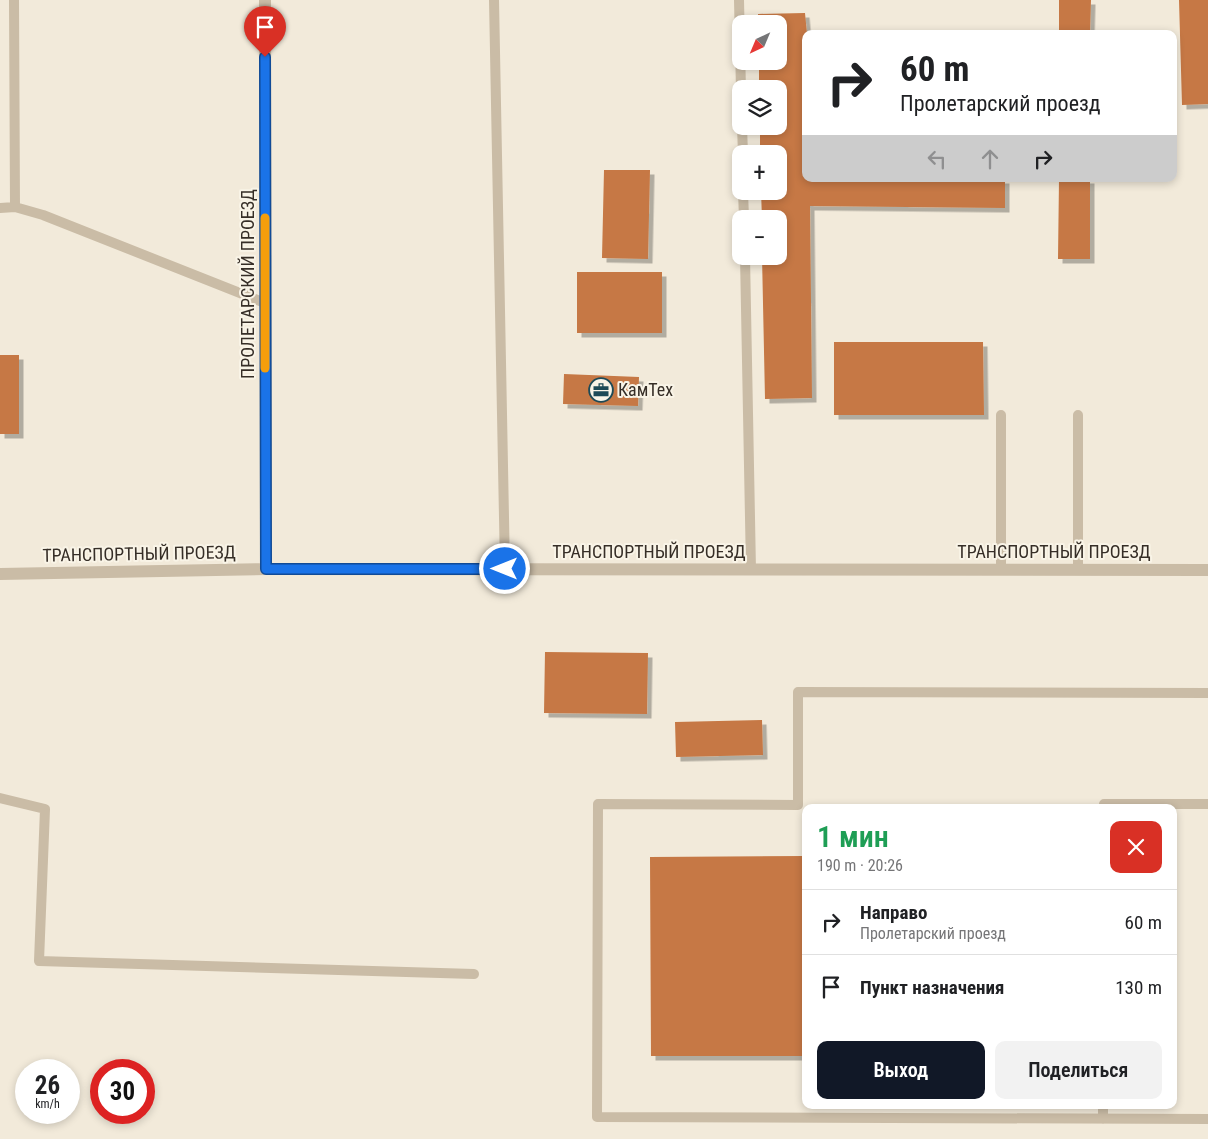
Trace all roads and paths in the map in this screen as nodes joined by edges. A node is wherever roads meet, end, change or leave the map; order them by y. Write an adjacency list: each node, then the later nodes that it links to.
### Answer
1 (14, 0): 6 (lane)
2 (265, 0): 9 (street, ПРОЛЕТАРСКИЙ ПРОЕЗД)
3 (494, 0): 13 (lane)
4 (739, 0): 5 (lane)
5 (741, 80)
6 (15, 207): 7 (lane); 9 (lane)
7 (0, 208)
8 (745, 265): 14 (lane)
9 (265, 303): 12 (street, ПРОЛЕТАРСКИЙ ПРОЕЗД)
10 (1000, 415): 15 (lane)
11 (1078, 415): 16 (lane)
12 (266, 569): 13 (street, ТРАНСПОРТНЫЙ ПРОЕЗД); 18 (street, ТРАНСПОРТНЫЙ ПРОЕЗД)
13 (505, 569): 14 (street, ТРАНСПОРТНЫЙ ПРОЕЗД)
14 (751, 570): 15 (street, ТРАНСПОРТНЫЙ ПРОЕЗД)
15 (1001, 570): 16 (street, ТРАНСПОРТНЫЙ ПРОЕЗД)
16 (1078, 570): 17 (street, ТРАНСПОРТНЫЙ ПРОЕЗД)
17 (1208, 570)
18 (0, 574)
19 (1208, 694): 27 (lane)
20 (0, 798): 25 (lane)
21 (1104, 804): 23 (lane)
22 (1177, 804): 24 (lane)
23 (1177, 804)
24 (1208, 804)
25 (474, 974)
26 (1104, 1109): 27 (lane)
27 (1104, 1119): 28 (lane)
28 (1208, 1119)

